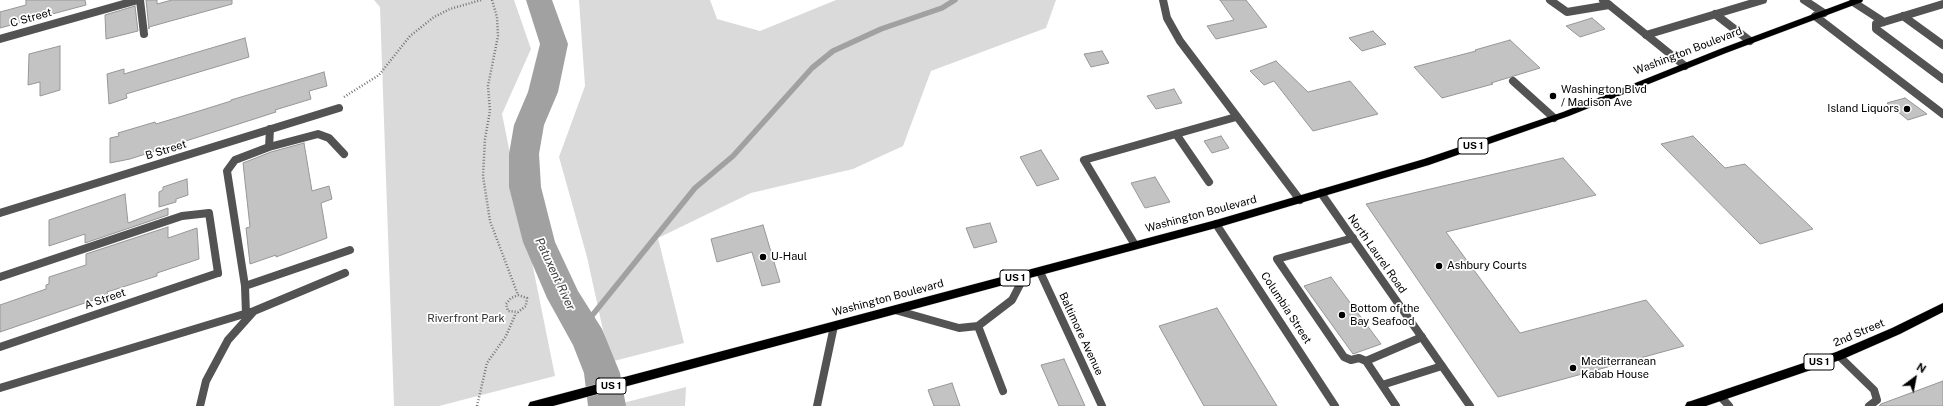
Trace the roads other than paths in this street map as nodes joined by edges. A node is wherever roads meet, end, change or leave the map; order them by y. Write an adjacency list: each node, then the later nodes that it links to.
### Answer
1 (139, 0): 15 (street); 17 (street, C Street)
2 (1163, 0): 25 (street)
3 (1550, 0): 8 (street)
4 (1615, 0): 8 (street)
5 (1763, 0): 11 (street)
6 (1804, 0): 10 (street)
7 (1856, 1): 10 (main road, Washington Boulevard / US 1); 14 (street)
8 (1606, 3): 16 (street)
9 (1943, 4): 13 (street)
10 (1824, 13): 12 (main road, Washington Boulevard / US 1)
11 (1715, 14): 16 (street); 18 (street)
12 (1815, 16): 18 (main road, Washington Boulevard / US 1); 24 (street)
13 (1903, 16): 14 (street); 19 (street)
14 (1884, 22): 21 (street)
15 (144, 34)
16 (1646, 35): 20 (street)
17 (0, 39)
18 (1750, 41): 20 (main road, Washington Boulevard / US 1)
19 (1943, 45)
20 (1685, 66): 26 (main road, Washington Boulevard / US 1)
21 (1943, 79)
22 (1513, 81): 26 (street)
23 (339, 108): 27 (street, B Street)
24 (1943, 114)
25 (1236, 117): 28 (street); 33 (street)
26 (1554, 118): 32 (main road, Washington Boulevard / US 1)
27 (270, 129): 29 (street); 34 (street, B Street)
28 (1176, 134): 31 (street); 37 (street)
29 (269, 147): 30 (street); 43 (street)
30 (344, 154)
31 (1209, 182)
32 (1321, 193): 33 (main road, Washington Boulevard / US 1); 36 (street, North Laurel Road)
33 (1300, 200): 35 (main road, Washington Boulevard / US 1)
34 (0, 214)
35 (1216, 224): 37 (main road, Washington Boulevard / US 1); 62 (street, Columbia Street)
36 (1352, 238): 49 (street, North Laurel Road); 52 (street)
37 (1135, 246): 39 (main road, Washington Boulevard / US 1)
38 (350, 250): 43 (street)
39 (1040, 272): 41 (main road, Washington Boulevard / US 1); 61 (street, Baltimore Avenue)
40 (346, 273): 46 (street)
41 (1025, 275): 45 (main road, Washington Boulevard / US 1); 48 (street)
42 (0, 277): 50 (street, A Street)
43 (245, 286): 46 (street)
44 (1943, 307): 51 (main road, 2nd Street / US 1)
45 (895, 310): 47 (main road, Washington Boulevard / US 1); 48 (street)
46 (250, 313): 55 (street); 58 (street)
47 (834, 326): 59 (main road, Washington Boulevard / US 1); 60 (street)
48 (978, 326): 56 (street)
49 (1422, 337): 52 (street); 53 (street, North Laurel Road)
50 (0, 347)
51 (1839, 356): 57 (main road, 2nd Street / US 1); 67 (street)
52 (1366, 362): 54 (street)
53 (1442, 366): 54 (street); 64 (street, North Laurel Road)
54 (1382, 385): 63 (street)
55 (0, 388)
56 (1003, 391)
57 (1720, 396): 65 (main road, 2nd Street / US 1); 66 (street)
58 (200, 406)
59 (534, 406)
60 (817, 406)
61 (1102, 406)
62 (1335, 406)
63 (1396, 406)
64 (1470, 406)
65 (1690, 406)
66 (1729, 406)
67 (1869, 406)

